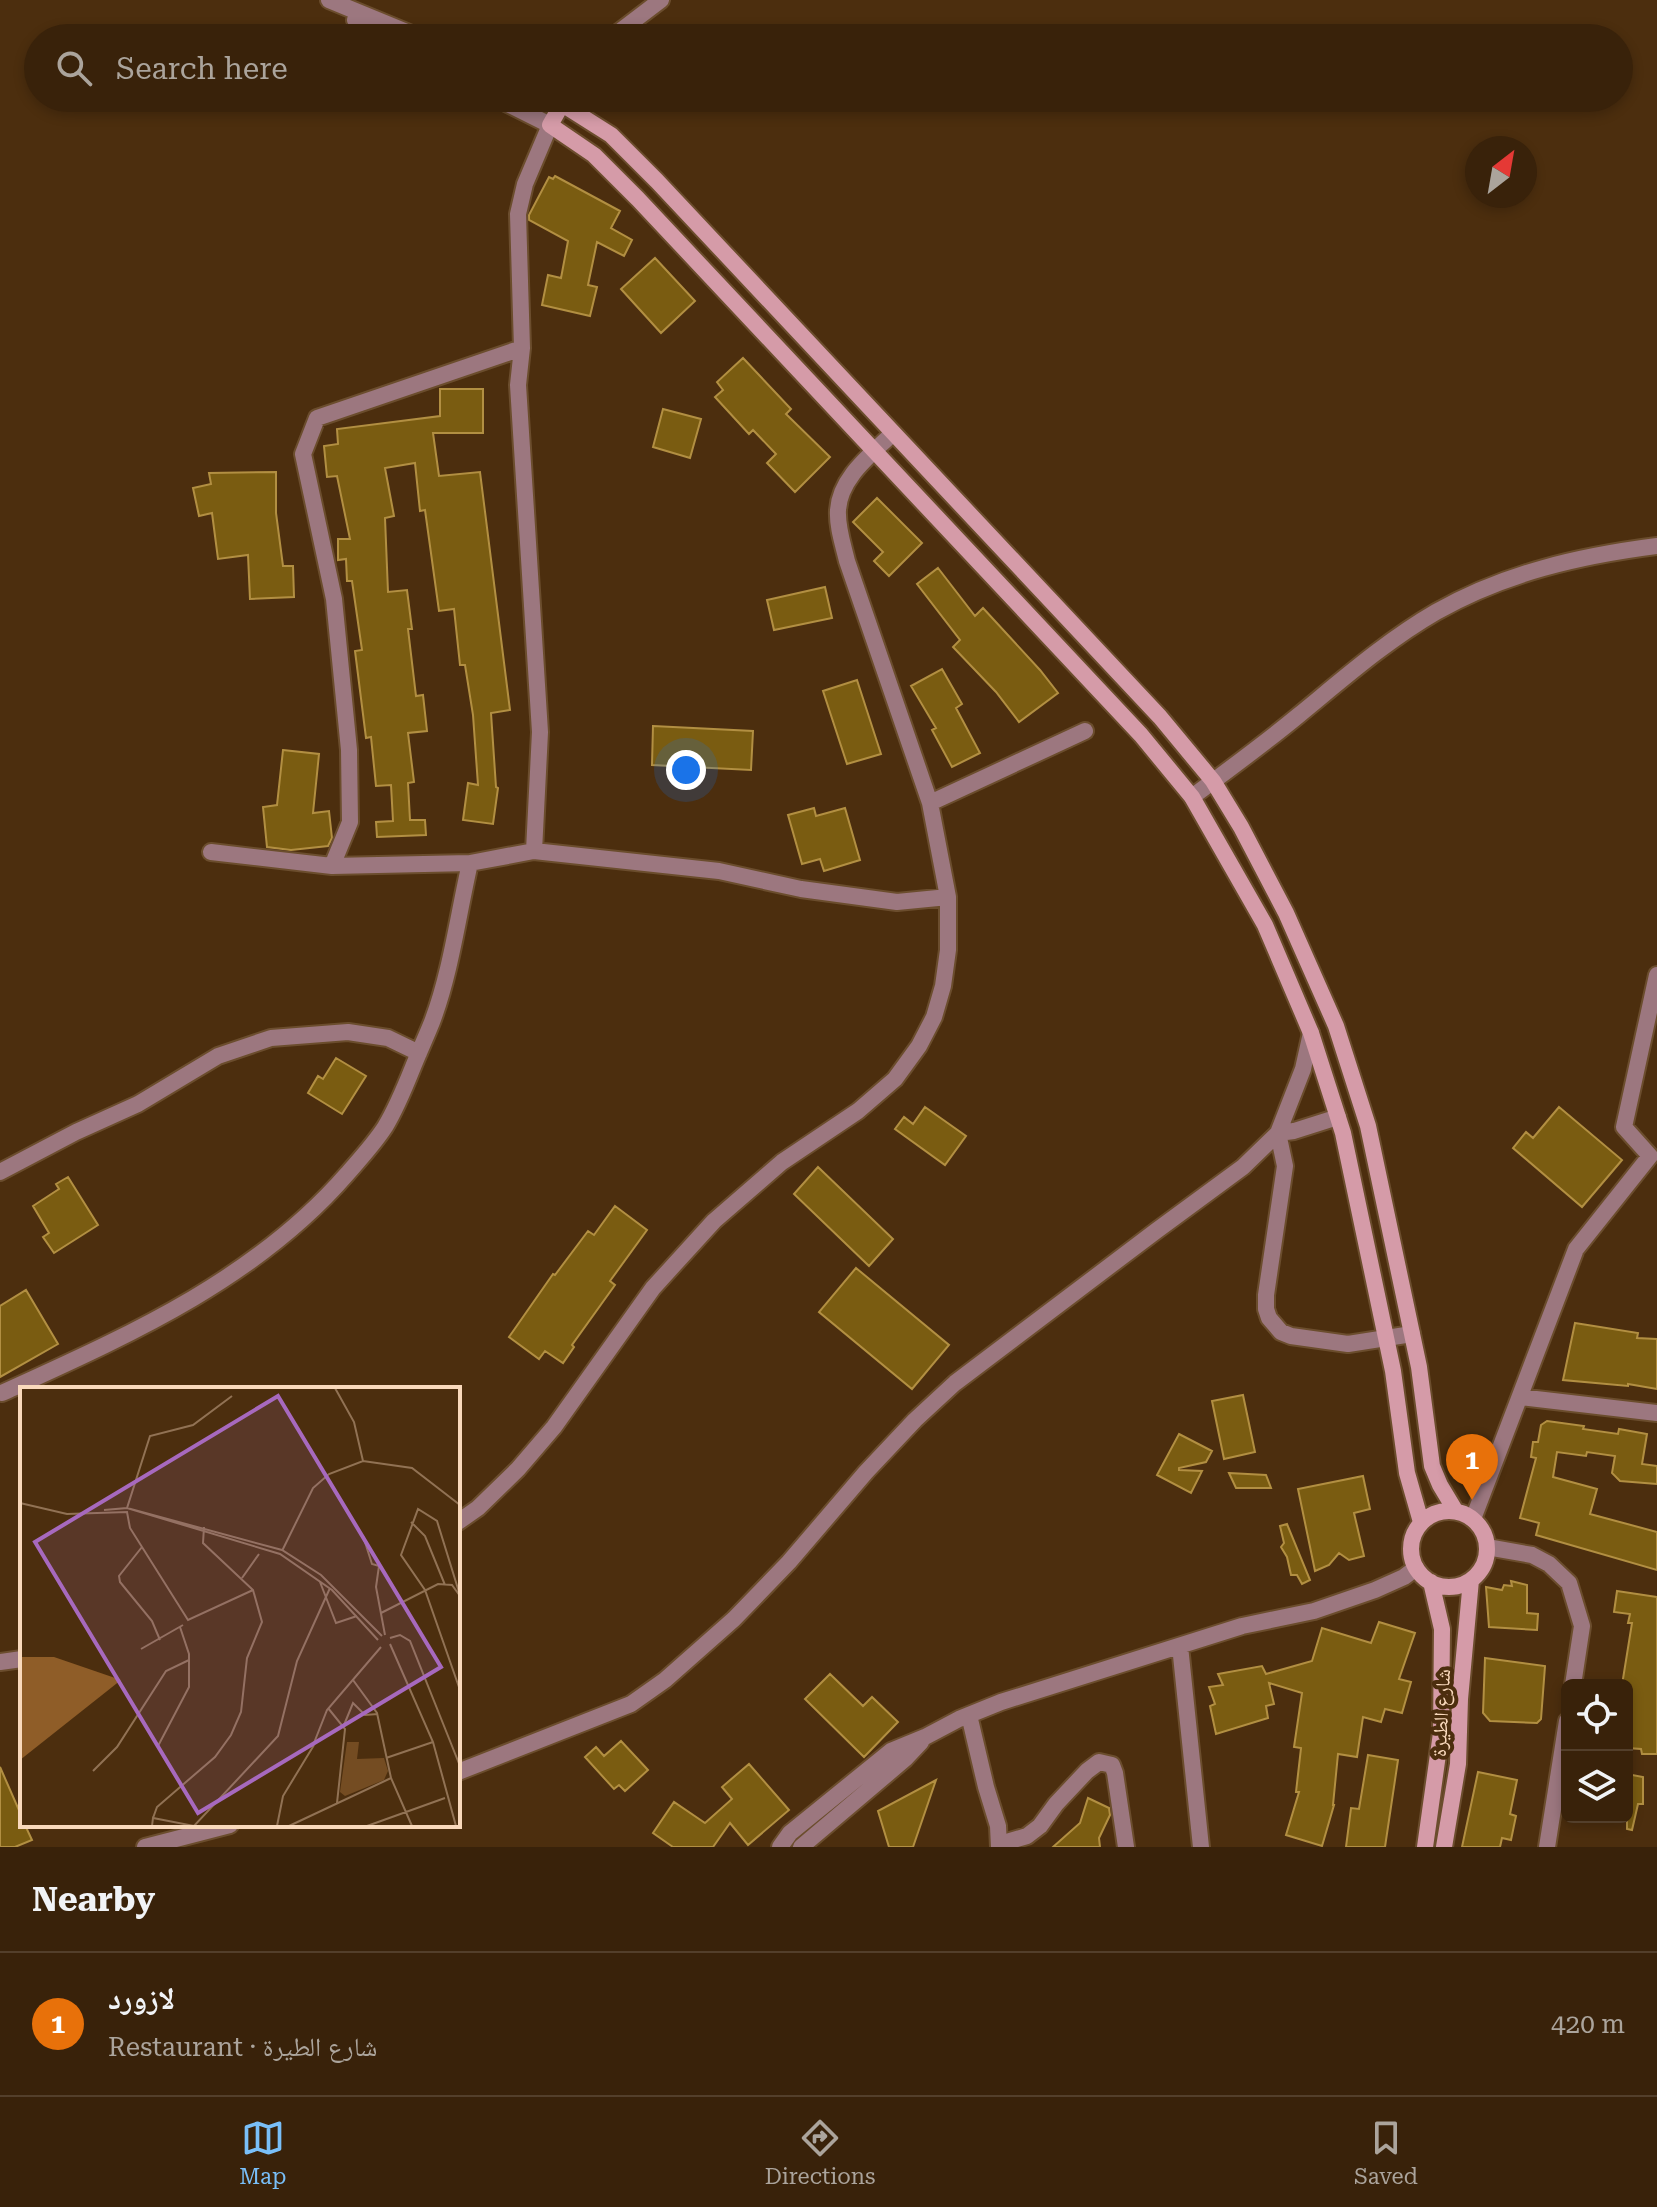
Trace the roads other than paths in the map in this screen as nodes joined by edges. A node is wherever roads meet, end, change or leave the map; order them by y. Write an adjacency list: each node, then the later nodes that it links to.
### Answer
1 (319, 0): 4 (street)
2 (329, 0): 5 (street)
3 (661, 0): 6 (street)
4 (362, 24)
5 (387, 24)
6 (629, 24)
7 (524, 112): 10 (street)
8 (555, 112): 10 (main road)
9 (577, 112): 12 (main road)
10 (550, 125): 11 (street); 13 (main road)
11 (522, 348): 19 (street); 22 (street)
12 (893, 433): 13 (street); 16 (main road)
13 (875, 451): 17 (main road); 18 (street)
14 (1657, 546): 16 (street)
15 (1085, 731): 18 (street)
16 (1213, 781): 17 (street); 30 (main road)
17 (1192, 797): 25 (main road)
18 (930, 803): 23 (street)
19 (534, 851): 21 (street); 23 (street)
20 (211, 852): 22 (street)
21 (470, 863): 22 (street); 26 (street)
22 (332, 866)
23 (948, 897): 37 (street)
24 (1657, 975): 33 (street)
25 (1311, 1033): 27 (main road); 28 (street)
26 (419, 1053): 29 (street); 32 (street)
27 (1338, 1117): 28 (street); 31 (main road)
28 (1278, 1133): 31 (street); 50 (street)
29 (0, 1172)
30 (1412, 1334): 31 (street); 35 (main road)
31 (1386, 1338): 38 (main road)
32 (2, 1393)
33 (1520, 1397): 34 (street); 36 (street)
34 (1657, 1413)
35 (1455, 1510): 36 (main road); 38 (main road)
36 (1473, 1519): 39 (main road)
37 (460, 1521)
38 (1421, 1522): 40 (main road)
39 (1487, 1547): 41 (main road); 46 (street)
40 (1416, 1568): 42 (main road); 43 (street)
41 (1471, 1580): 42 (main road); 59 (main road, شارع الطيرة)
42 (1431, 1582): 58 (main road, شارع الطيرة)
43 (1180, 1646): 47 (street); 57 (street)
44 (20, 1659): 45 (street)
45 (0, 1662)
46 (1574, 1679)
47 (969, 1715): 48 (street); 52 (street)
48 (925, 1737): 54 (street); 55 (street)
49 (1562, 1751): 60 (street)
50 (460, 1771)
51 (222, 1827): 53 (street)
52 (999, 1846): 56 (street)
53 (145, 1847)
54 (780, 1847)
55 (801, 1847)
56 (1126, 1847)
57 (1201, 1847)
58 (1425, 1847)
59 (1444, 1847)
60 (1547, 1847)

